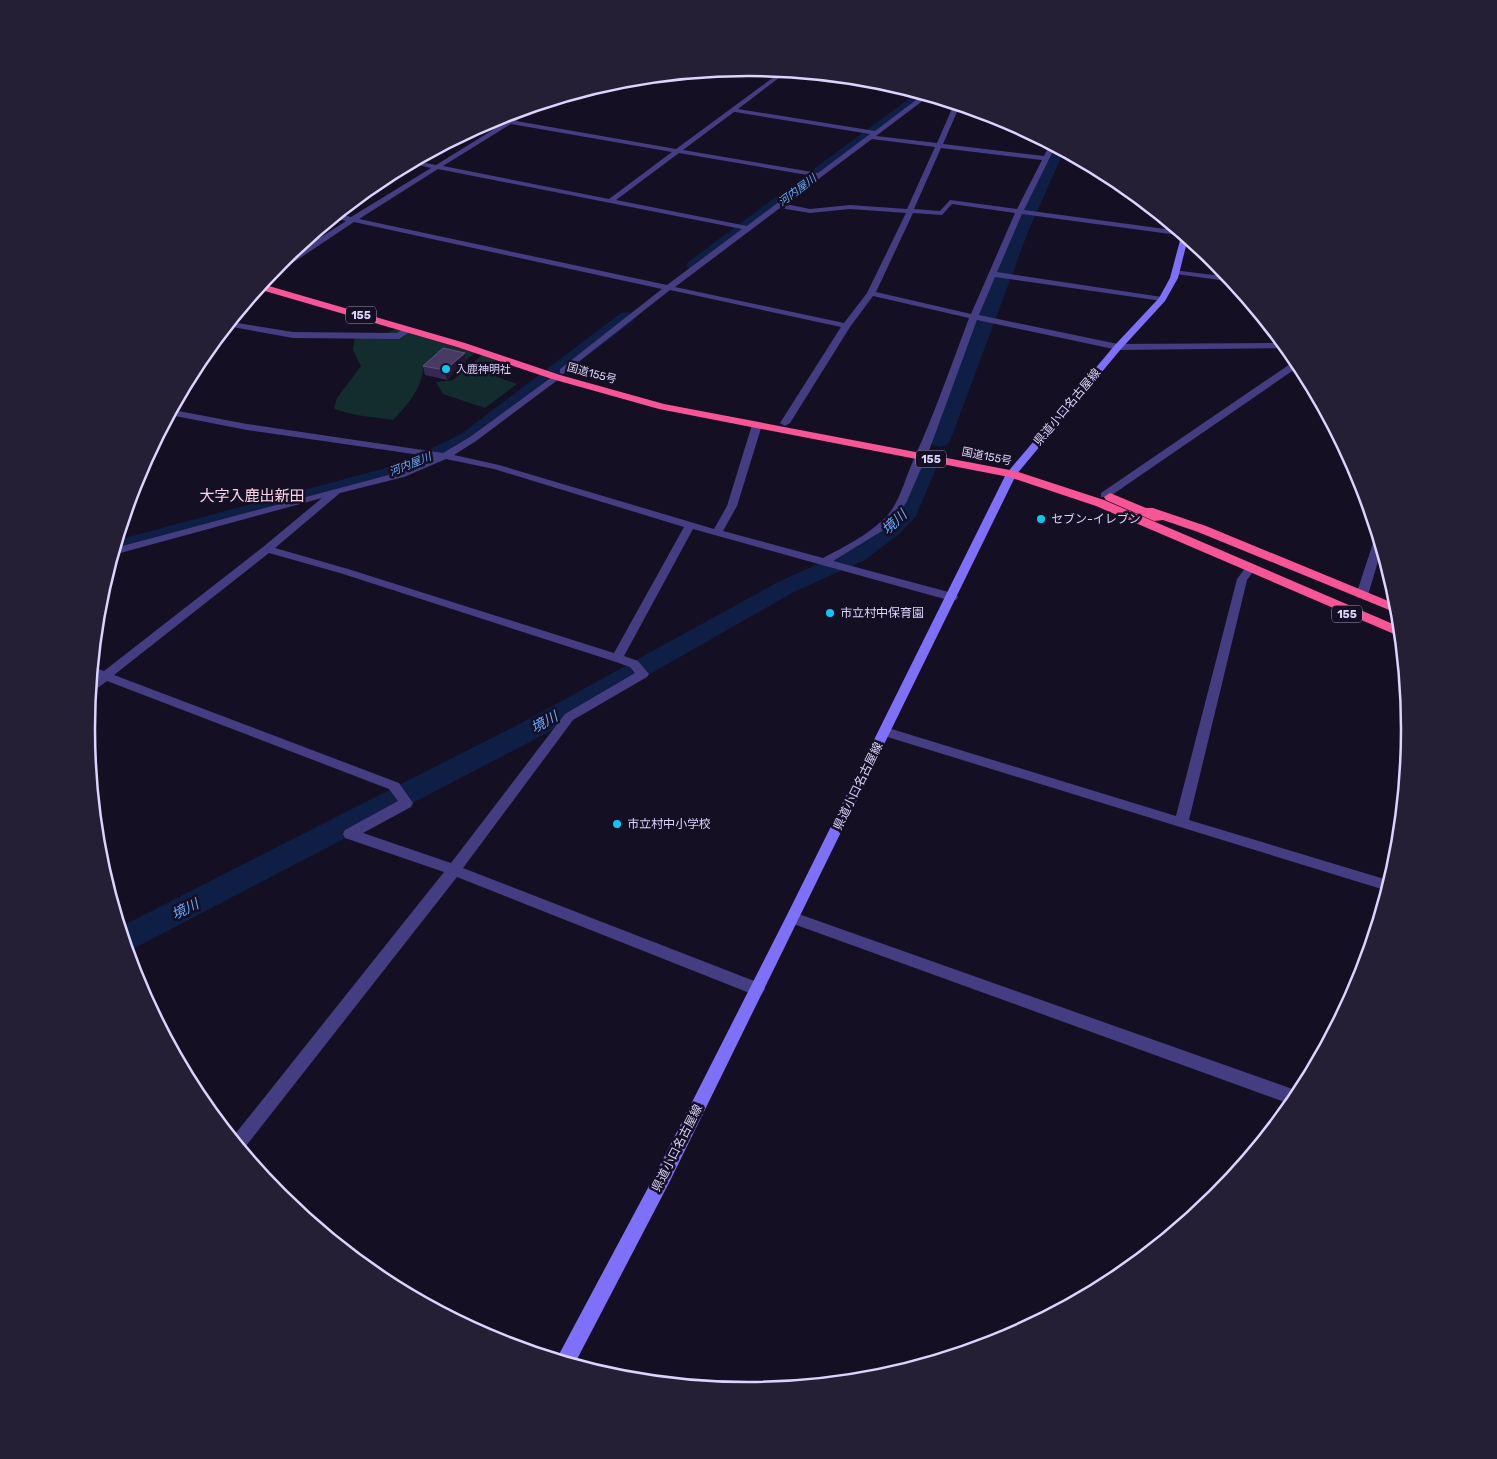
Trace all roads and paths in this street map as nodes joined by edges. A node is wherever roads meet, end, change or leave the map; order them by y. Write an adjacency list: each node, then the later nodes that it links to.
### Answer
1 (777, 77): 3 (street)
2 (920, 100): 7 (street)
3 (735, 110): 7 (street); 11 (street)
4 (954, 110): 9 (street)
5 (509, 122): 11 (street)
6 (508, 123): 14 (street)
7 (875, 133): 8 (street)
8 (868, 137): 9 (street); 15 (street)
9 (938, 146): 12 (street); 18 (street)
10 (1050, 151): 12 (street)
11 (676, 152): 15 (street); 16 (street)
12 (1045, 158): 19 (street)
13 (422, 164): 14 (street)
14 (437, 167): 16 (street); 21 (street)
15 (817, 176): 17 (street)
16 (610, 201): 22 (street)
17 (778, 205): 18 (street); 22 (street)
18 (910, 210): 19 (street); 31 (street)
19 (1020, 212): 23 (street); 27 (street)
20 (343, 218): 21 (street)
21 (352, 220): 25 (street); 30 (street)
22 (748, 228): 30 (street)
23 (1173, 233)
24 (1183, 241): 26 (main road, 県道小口名古屋線)
25 (304, 252)
26 (1176, 272): 28 (street); 32 (main road, 県道小口名古屋線)
27 (992, 274): 32 (street); 33 (street)
28 (1220, 278)
29 (268, 288): 36 (highway, 国道155号 / 155)
30 (668, 288): 35 (street); 40 (street)
31 (871, 293): 33 (street); 35 (street)
32 (1162, 299): 38 (main road, 県道小口名古屋線)
33 (974, 317): 38 (street); 44 (street)
34 (236, 325): 36 (street)
35 (846, 326): 42 (street)
36 (410, 329): 40 (highway, 国道155号 / 155)
37 (1277, 346): 38 (street)
38 (1118, 347): 46 (main road, 県道小口名古屋線)
39 (1292, 367): 48 (street)
40 (560, 374): 42 (highway, 国道155号 / 155); 43 (highway, 国道155号 / 155); 45 (street)
41 (178, 413): 45 (street)
42 (785, 422): 44 (highway, 国道155号 / 155)
43 (757, 425): 44 (highway, 国道155号 / 155); 51 (street)
44 (922, 452): 46 (highway, 国道155号 / 155); 55 (street)
45 (445, 456): 47 (street); 50 (street)
46 (1014, 470): 48 (highway, 国道155号 / 155); 56 (highway, 国道155号 / 155); 59 (main road, 県道小口名古屋線)
47 (336, 491): 52 (street); 53 (street)
48 (1105, 495): 49 (highway, 国道155号 / 155)
49 (1133, 506): 58 (highway, 155); 61 (highway, 国道155号 / 155)
50 (690, 526): 51 (street); 65 (street)
51 (717, 533): 55 (street)
52 (267, 549): 65 (street); 66 (street)
53 (121, 550)
54 (1376, 551): 58 (street)
55 (824, 562): 59 (street)
56 (1250, 569): 57 (highway, 国道155号 / 155); 68 (street)
57 (1292, 588): 61 (highway, 国道155号 / 155); 64 (highway, 155)
58 (1362, 594): 60 (highway, 155)
59 (952, 597): 67 (main road, 県道小口名古屋線)
60 (1390, 606)
61 (1370, 617): 62 (highway, 国道155号 / 155); 63 (highway, 国道155号 / 155)
62 (1393, 625)
63 (1394, 629)
64 (1395, 637)
65 (617, 658): 69 (street)
66 (98, 674): 69 (street)
67 (885, 732): 68 (street); 71 (main road, 県道小口名古屋線)
68 (1181, 823): 70 (street)
69 (454, 870): 72 (street); 74 (street)
70 (1383, 884)
71 (793, 918): 72 (main road, 県道小口名古屋線); 73 (street)
72 (757, 989): 75 (main road, 県道小口名古屋線)
73 (1289, 1096)
74 (241, 1140)
75 (568, 1357)

